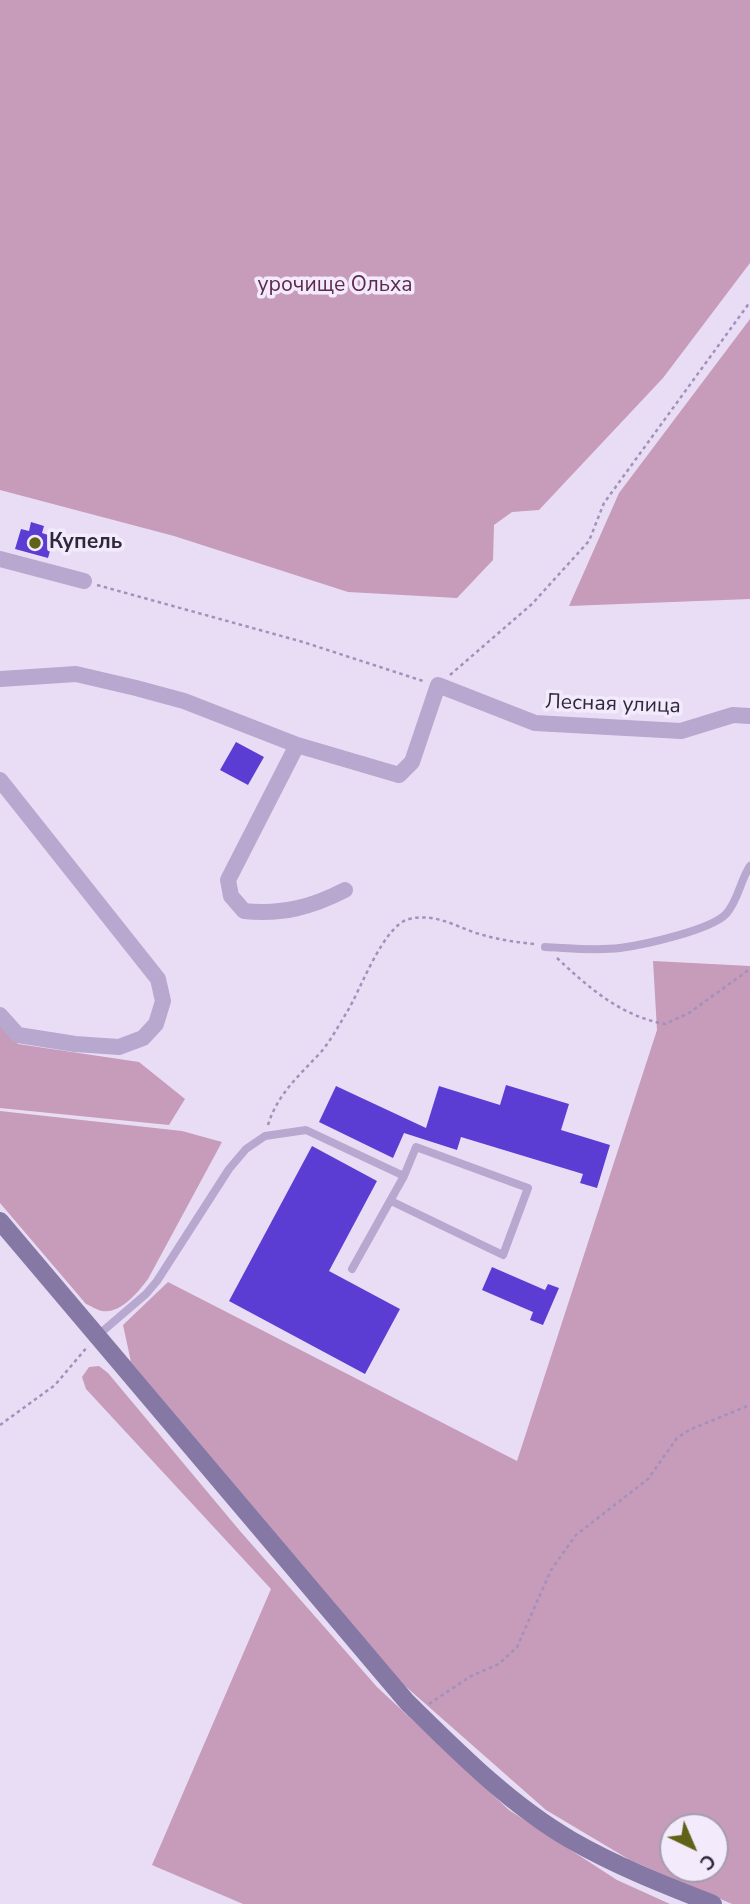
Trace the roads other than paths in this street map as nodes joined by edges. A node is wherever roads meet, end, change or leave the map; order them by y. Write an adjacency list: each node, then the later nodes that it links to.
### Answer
1 (0, 559): 2 (street)
2 (84, 581)
3 (0, 679): 5 (street)
4 (750, 716): 5 (street, Лесная улица)
5 (297, 746): 8 (street)
6 (0, 780): 10 (street)
7 (750, 866): 9 (lane)
8 (345, 890)
9 (545, 947)
10 (0, 1015)
11 (404, 1176): 12 (lane); 12 (lane); 15 (lane)
12 (391, 1200): 14 (lane)
13 (0, 1221): 15 (street)
14 (352, 1269)
15 (97, 1336): 16 (street)
16 (713, 1904)

